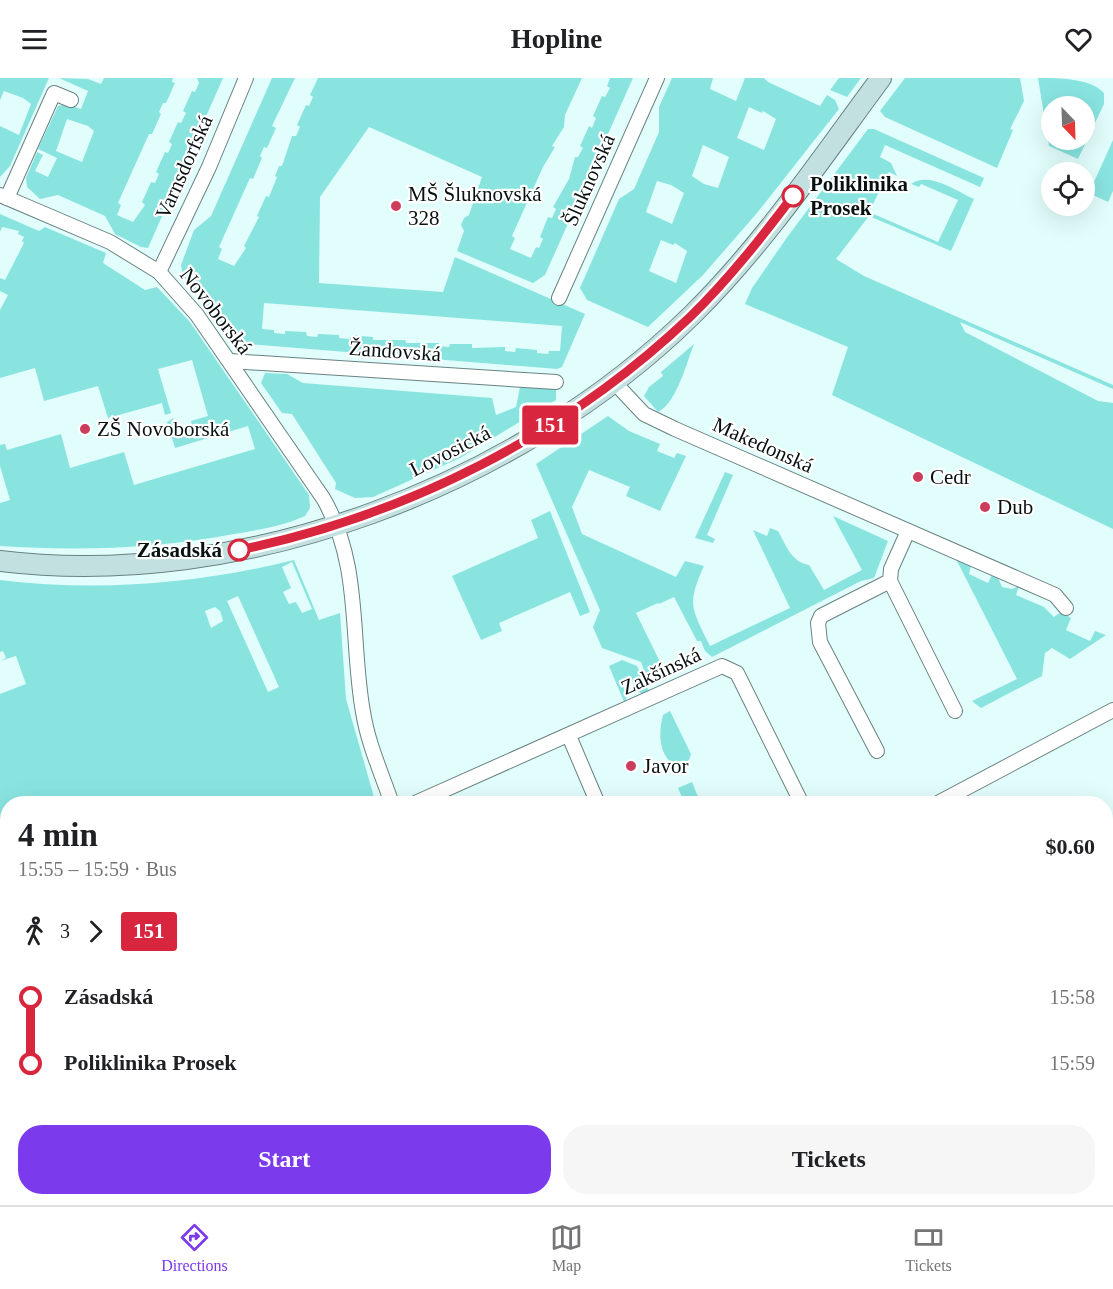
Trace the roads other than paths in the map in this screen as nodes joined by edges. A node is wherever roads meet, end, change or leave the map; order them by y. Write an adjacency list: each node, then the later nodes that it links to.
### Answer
1 (246, 78): 6 (street, Varnsdorfská)
2 (657, 78): 7 (street, Šluknovská)
3 (881, 78): 9 (street, Lovosická)
4 (71, 100): 5 (street)
5 (3, 197): 6 (street, Novoborská)
6 (159, 272): 8 (street, Novoborská)
7 (558, 298)
8 (230, 361): 10 (street, Žandovská); 11 (street, Novoborská)
9 (613, 381): 11 (street, Lovosická); 12 (street, Makedonská)
10 (556, 382)
11 (336, 524): 13 (street, Lovosická); 20 (street)
12 (908, 531): 14 (street); 15 (street, Makedonská)
13 (0, 561)
14 (890, 581): 17 (street); 19 (street)
15 (1066, 608)
16 (1113, 710): 24 (street)
17 (955, 711)
18 (569, 736): 21 (street, Zakšínská); 22 (street); 23 (street, Zakšínská)
19 (877, 752)
20 (389, 796)
21 (431, 796)
22 (595, 796)
23 (798, 796)
24 (951, 796)

